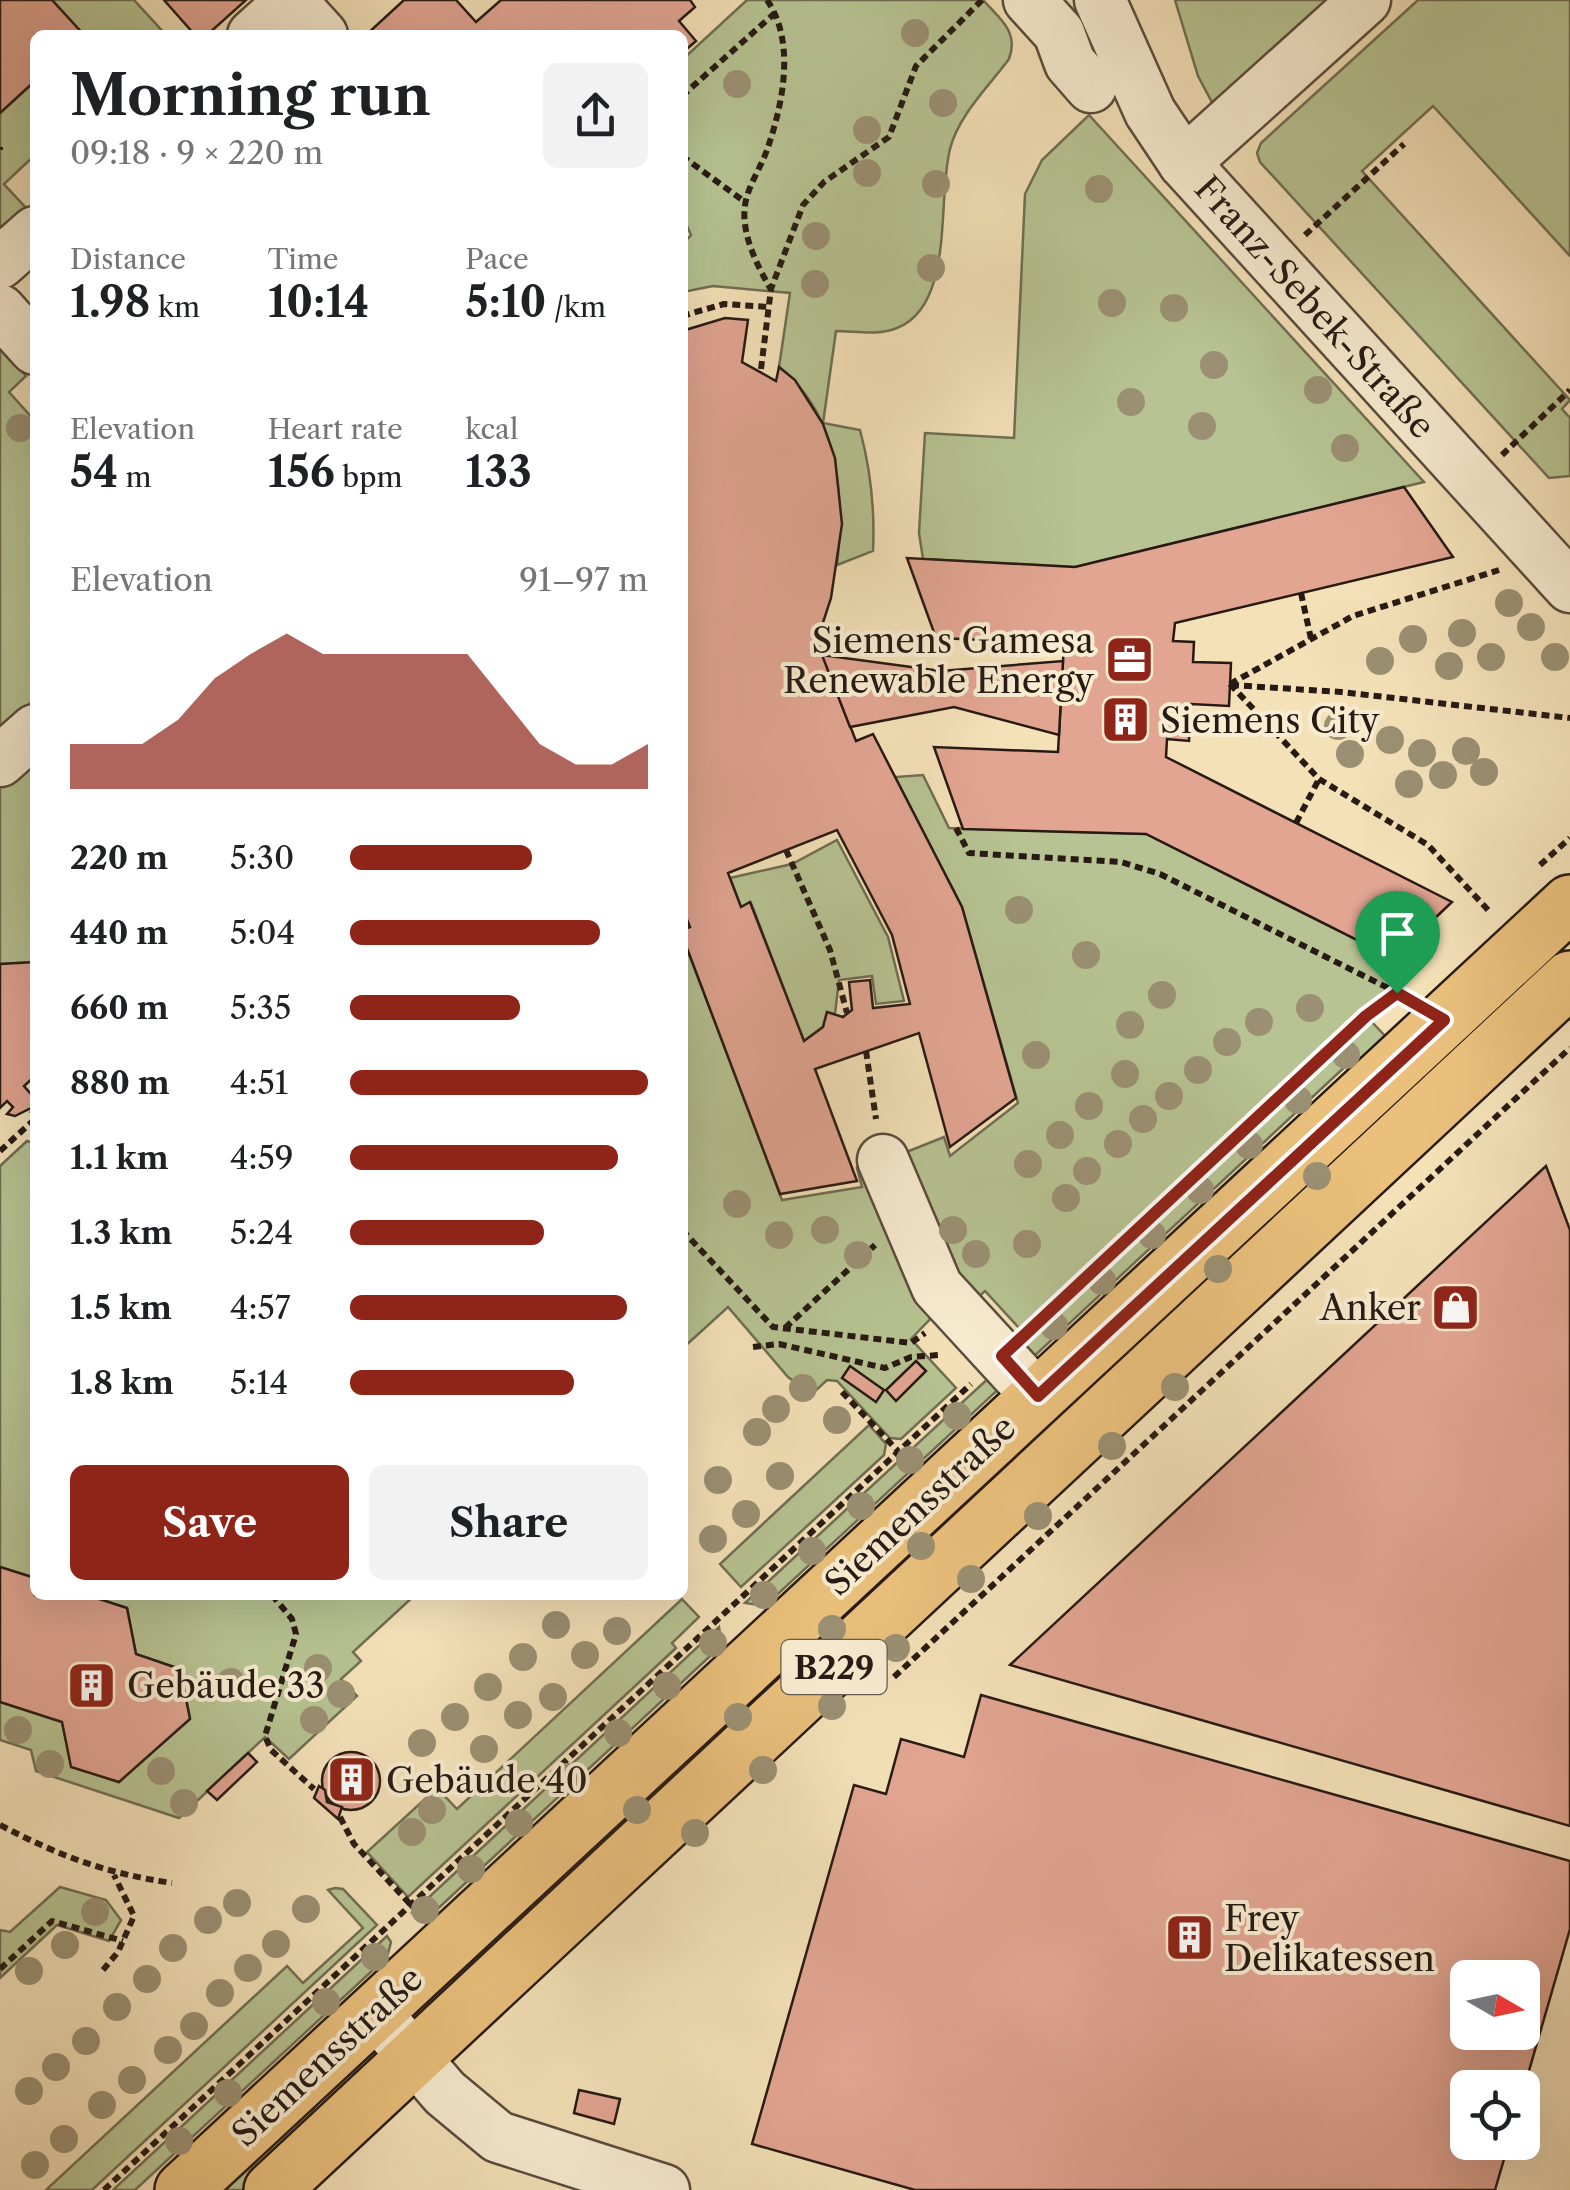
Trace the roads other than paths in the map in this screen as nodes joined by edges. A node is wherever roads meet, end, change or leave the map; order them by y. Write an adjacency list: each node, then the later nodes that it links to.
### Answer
1 (292, 0): 5 (street); 6 (street)
2 (1029, 0): 7 (street)
3 (1100, 0): 8 (street, Franz-Sebek-Straße)
4 (1366, 0): 8 (street)
5 (259, 30)
6 (318, 30)
7 (1091, 87)
8 (1184, 163): 13 (street, Franz-Sebek-Straße)
9 (30, 236): 10 (street)
10 (0, 263)
11 (0, 310): 12 (street)
12 (30, 343)
13 (1570, 587)
14 (30, 735): 15 (street)
15 (0, 762)
16 (1550, 889): 19 (main road, Siemensstraße / B229)
17 (1570, 979): 21 (main road, Siemensstraße / B229)
18 (883, 1160): 19 (street)
19 (1038, 1396): 20 (main road, Siemensstraße / B229)
20 (374, 2011): 21 (street); 22 (main road, Siemensstraße / B229)
21 (415, 2058): 23 (main road, Siemensstraße / B229); 24 (street)
22 (183, 2190)
23 (272, 2190)
24 (664, 2190)

